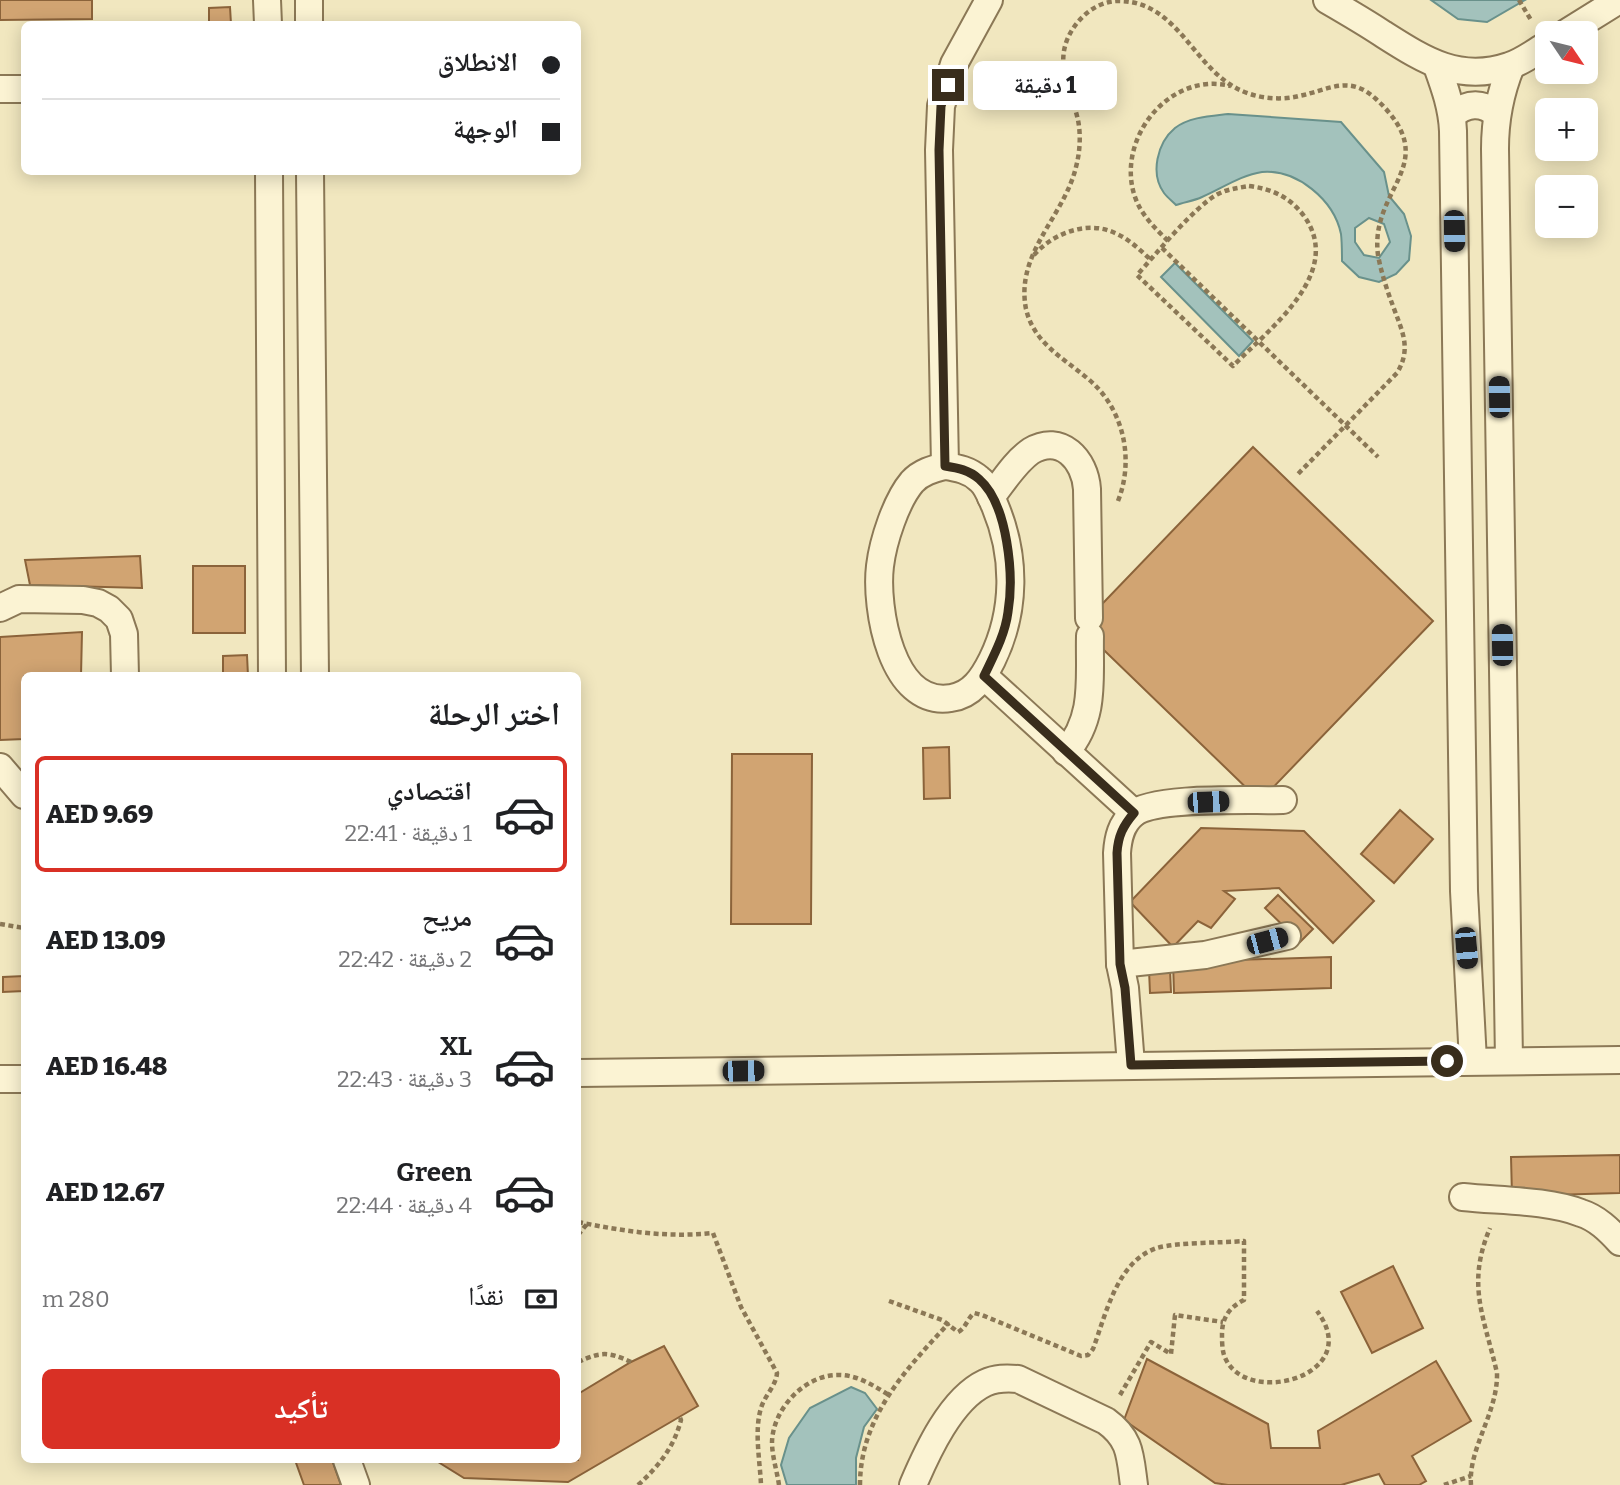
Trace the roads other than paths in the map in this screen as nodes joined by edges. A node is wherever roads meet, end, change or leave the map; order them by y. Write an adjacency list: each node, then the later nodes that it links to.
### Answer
1 (267, 0): 6 (street)
2 (309, 0): 7 (street)
3 (989, 0): 18 (street)
4 (1327, 0): 10 (street)
5 (1619, 0): 8 (street)
6 (268, 21)
7 (309, 21)
8 (1585, 21)
9 (1535, 52): 11 (street)
10 (1437, 66): 11 (street); 15 (street)
11 (1511, 66): 14 (street)
12 (0, 89): 13 (street)
13 (21, 89)
14 (1496, 113): 15 (street); 36 (street)
15 (1452, 115): 35 (street)
16 (268, 175): 20 (street)
17 (310, 175): 19 (street)
18 (945, 466): 21 (street); 28 (street)
19 (314, 485): 20 (street); 23 (street)
20 (271, 486): 22 (street)
21 (991, 497): 28 (street); 29 (street)
22 (272, 606): 23 (street); 26 (street)
23 (315, 606): 27 (street)
24 (0, 608): 25 (street)
25 (125, 672)
26 (272, 672)
27 (315, 672)
28 (984, 676): 29 (street)
29 (1066, 752): 33 (street)
30 (0, 767): 31 (street)
31 (21, 792)
32 (1283, 800): 33 (street)
33 (1134, 813): 37 (street)
34 (1287, 936): 37 (street)
35 (1466, 948): 36 (street); 40 (street)
36 (1508, 948): 38 (street)
37 (1120, 964): 41 (street)
38 (1509, 1060): 39 (street); 40 (street)
39 (1620, 1060)
40 (1473, 1061): 41 (street)
41 (1131, 1065): 42 (street)
42 (581, 1073)
43 (0, 1079): 44 (street)
44 (21, 1079)
45 (1463, 1197): 46 (street)
46 (1620, 1242)
47 (348, 1463): 48 (street)
48 (356, 1485)
49 (914, 1485): 50 (street)
50 (1134, 1485)

